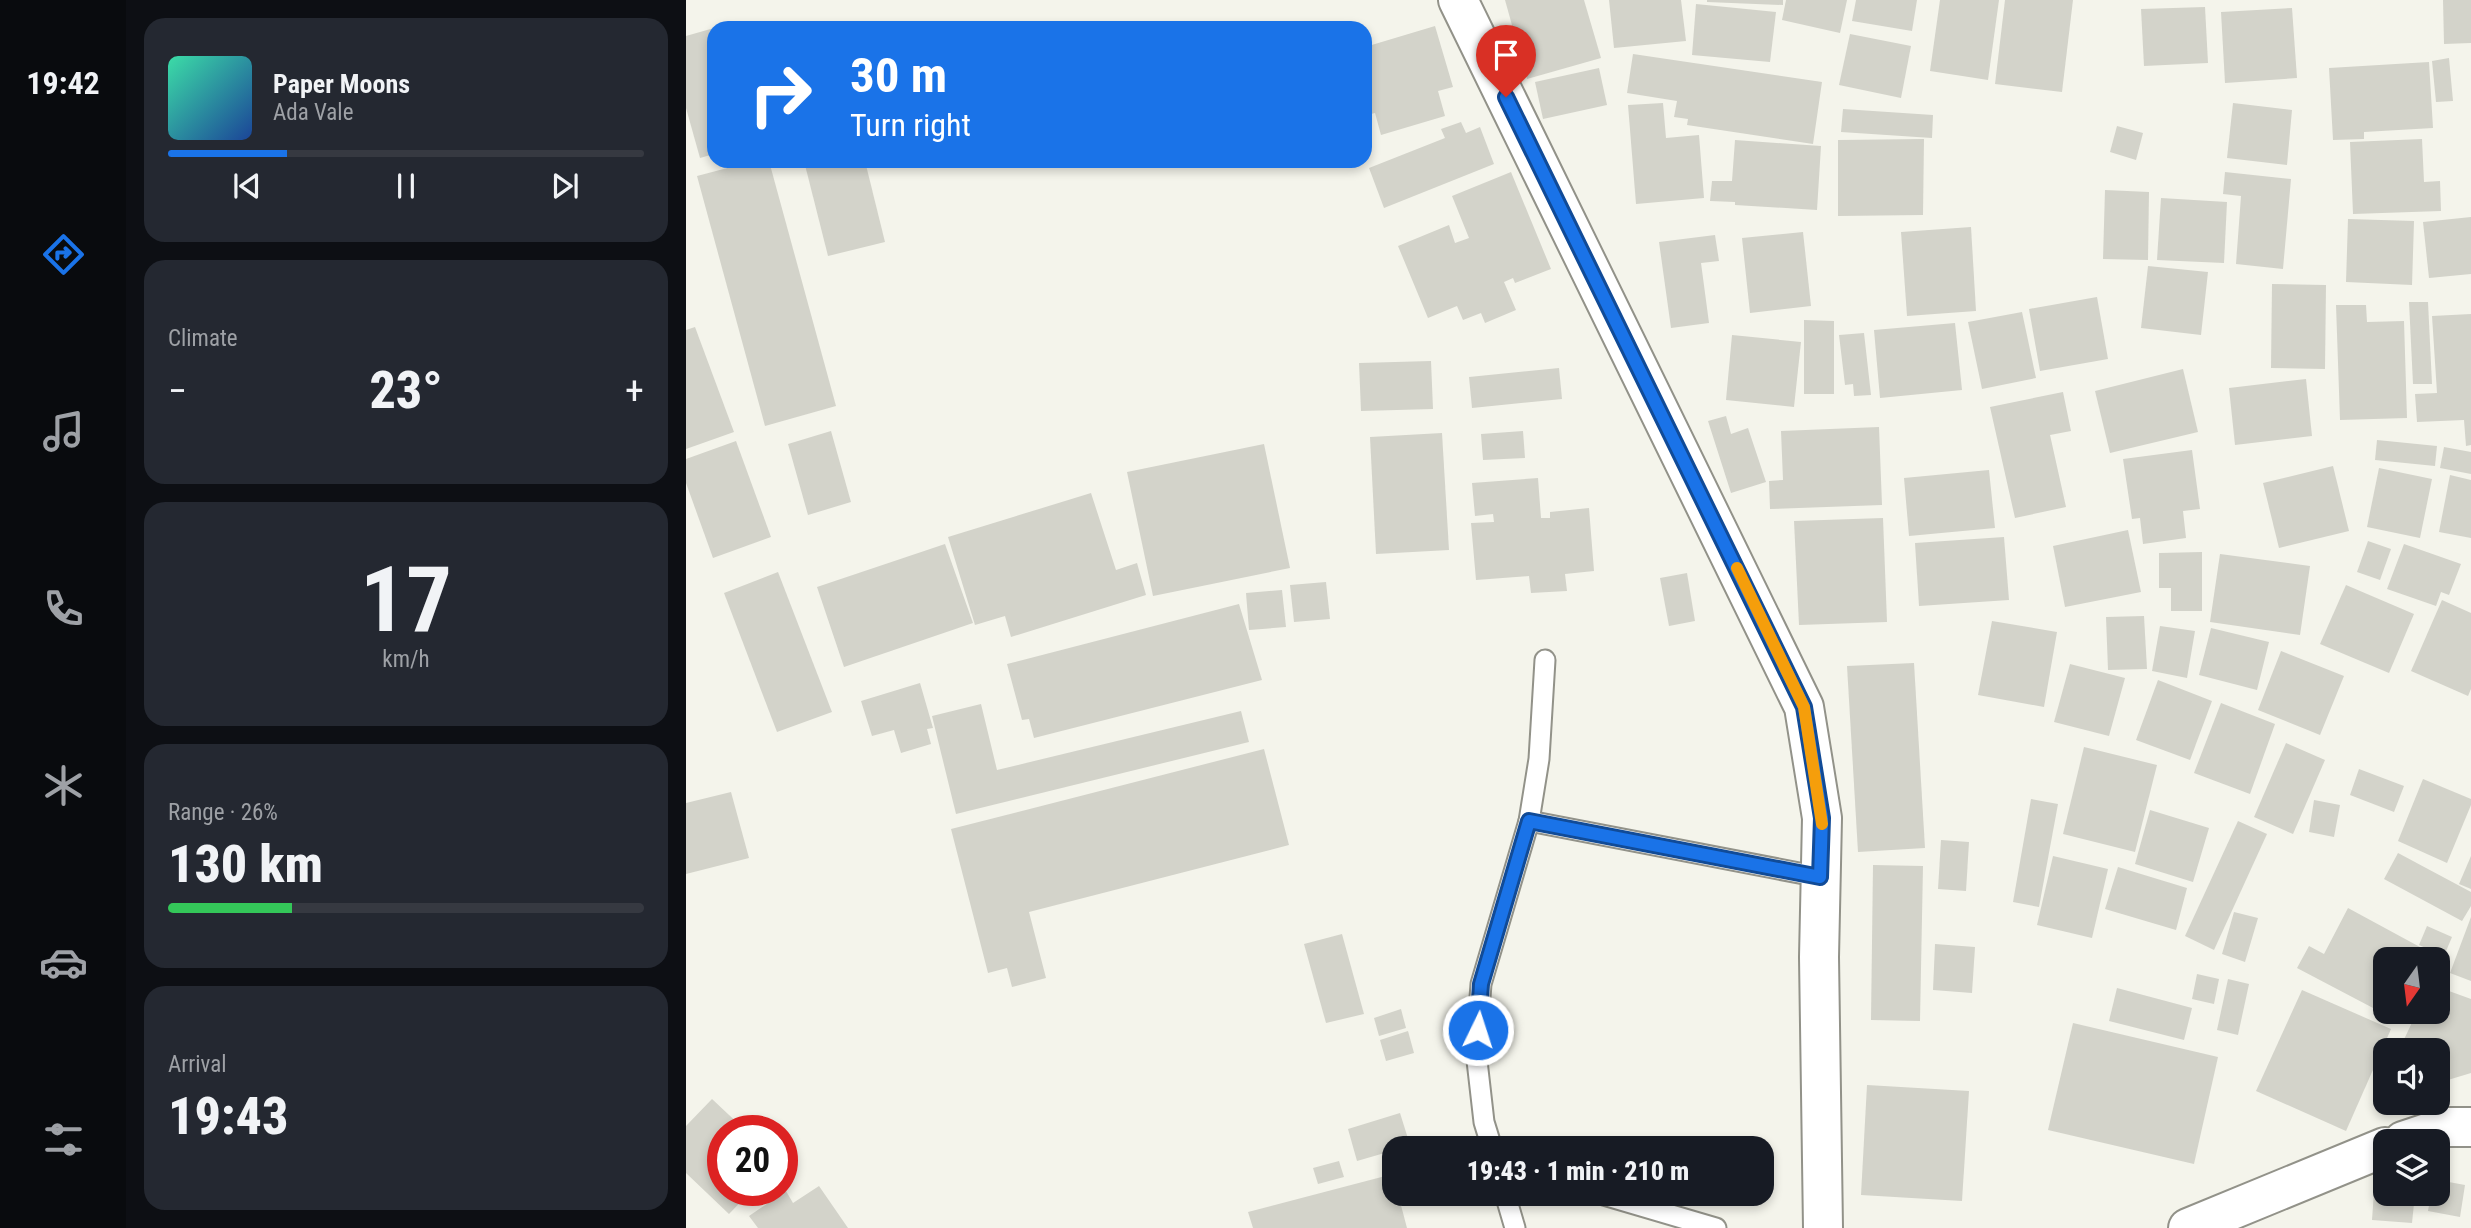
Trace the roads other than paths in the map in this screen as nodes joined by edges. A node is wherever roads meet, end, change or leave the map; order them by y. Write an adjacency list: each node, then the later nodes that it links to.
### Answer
1 (1458, 0): 4 (street)
2 (1545, 660): 3 (lane)
3 (1529, 821): 4 (lane); 7 (lane)
4 (1820, 877): 13 (street)
5 (2471, 1127): 6 (street)
6 (2439, 1129)
7 (1488, 1136)
8 (2373, 1152): 14 (street)
9 (1509, 1206): 11 (lane)
10 (1641, 1206): 12 (lane)
11 (1515, 1228)
12 (1716, 1228)
13 (1823, 1228)
14 (2188, 1228)

